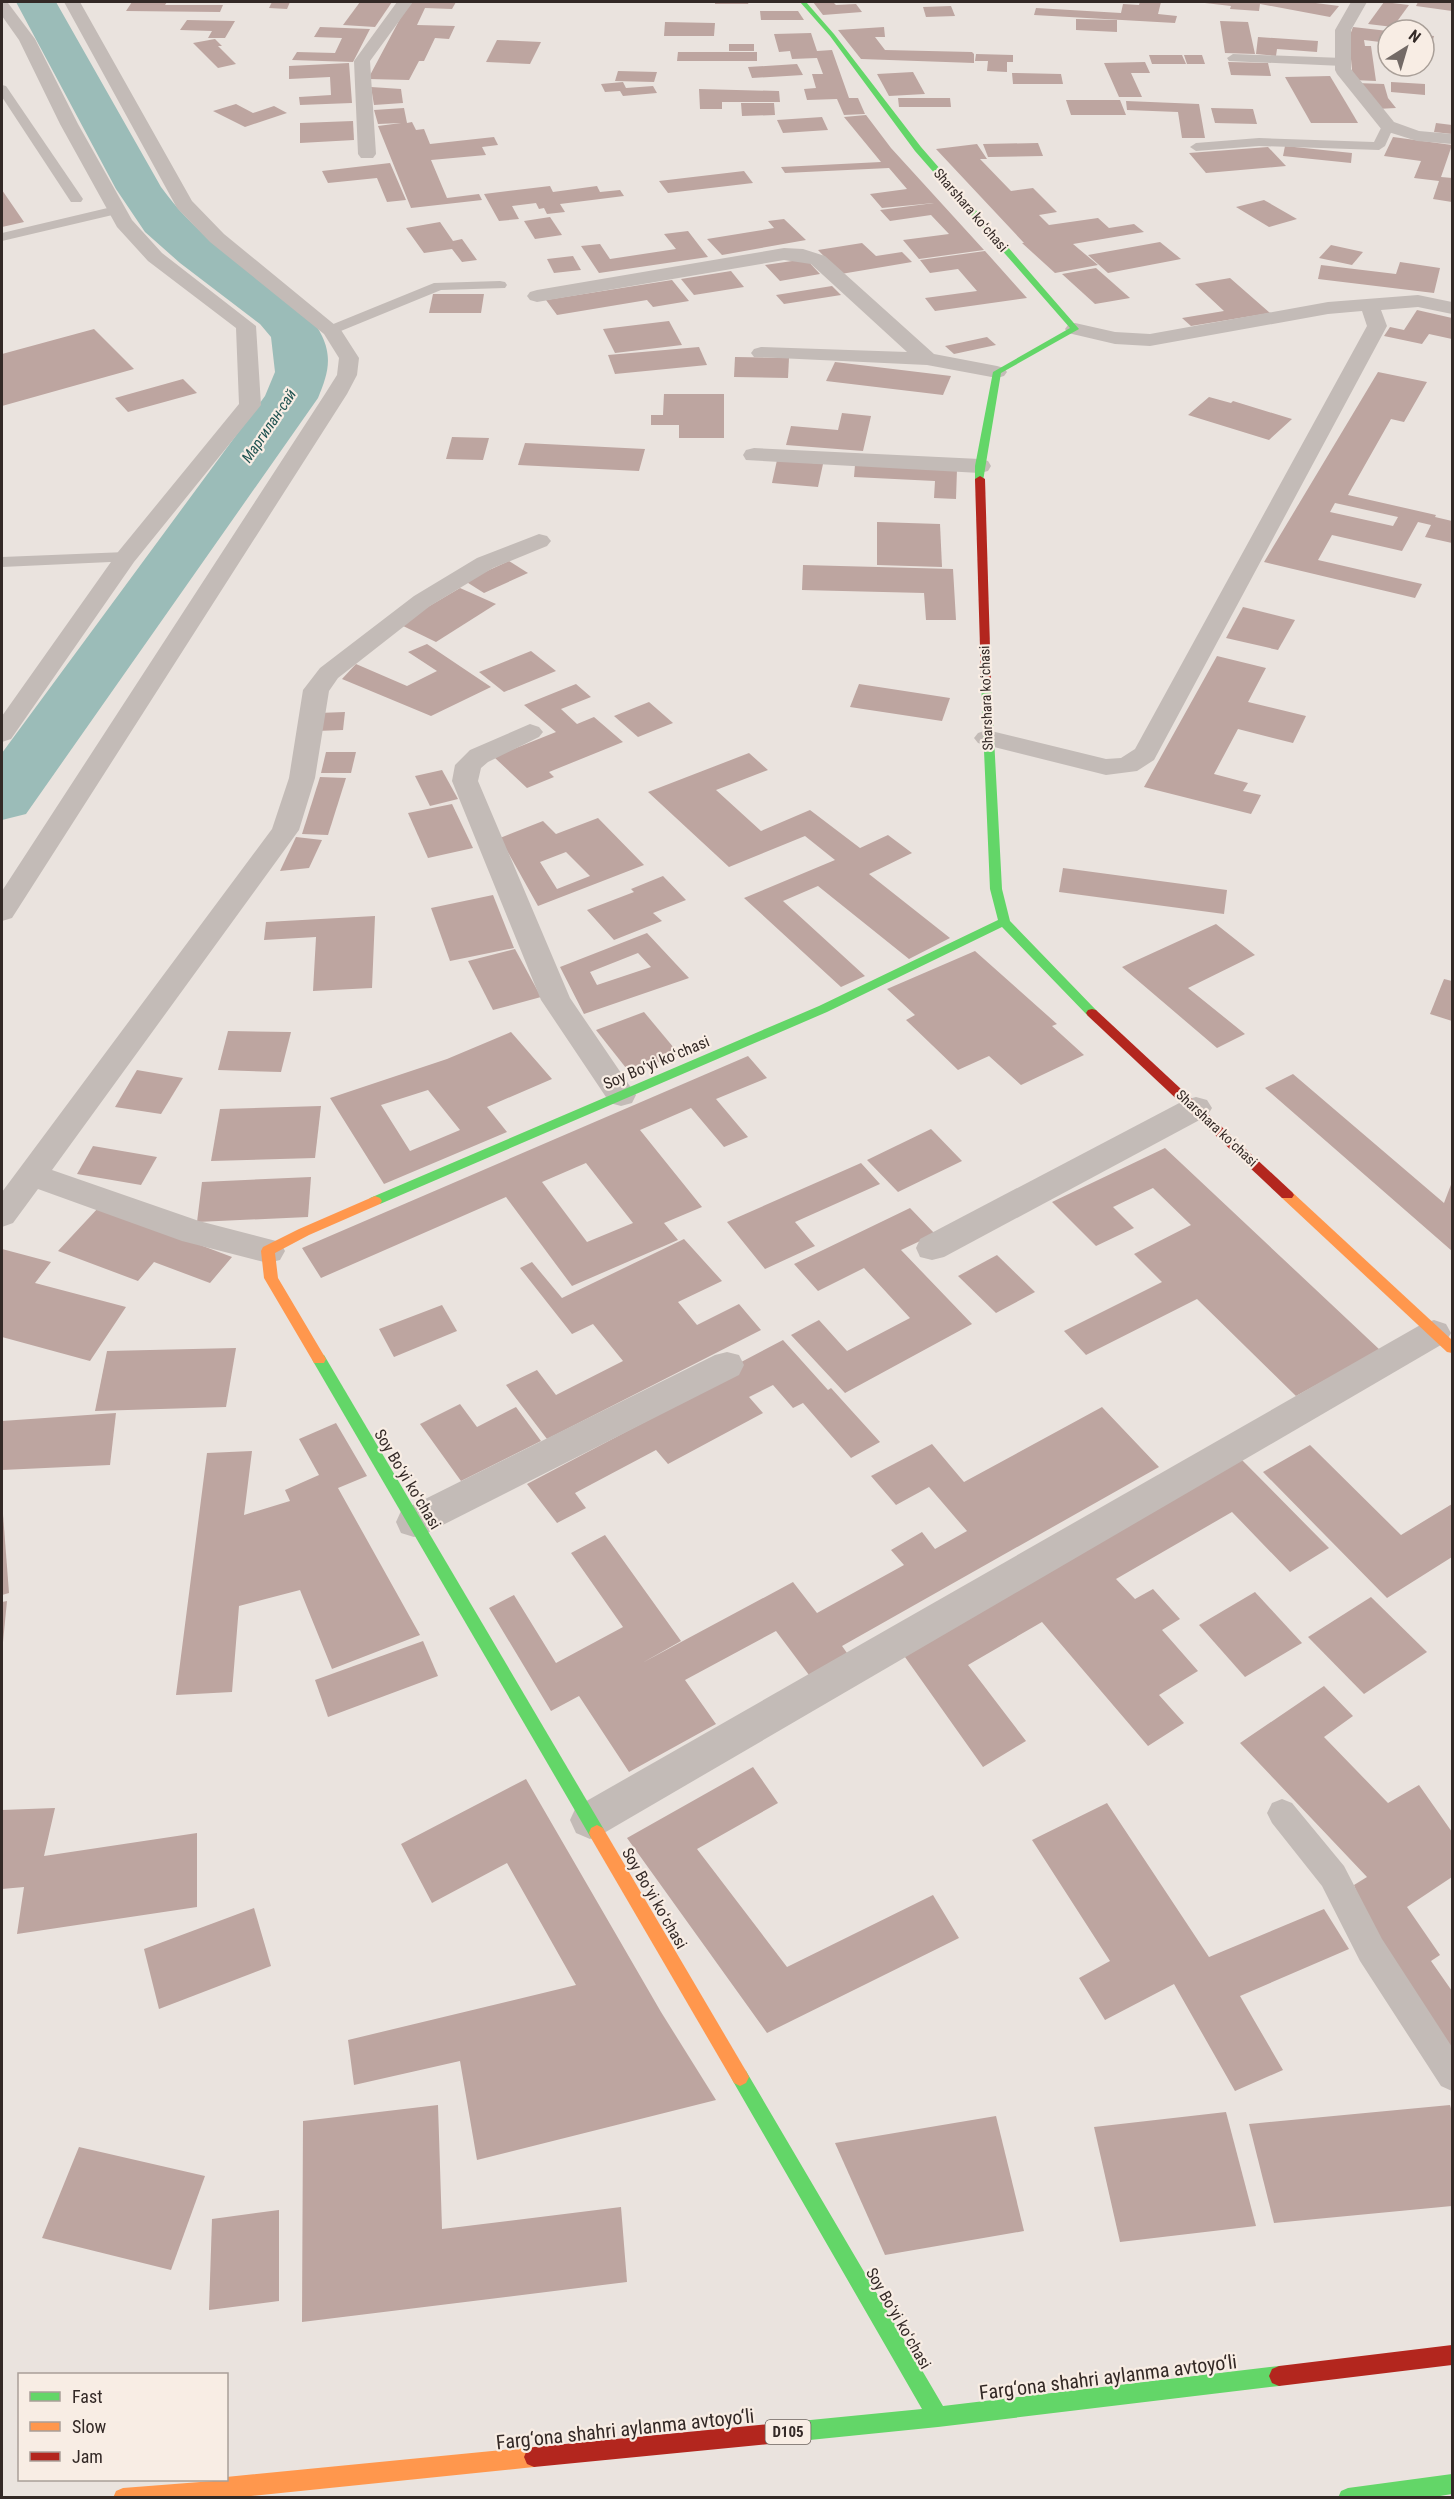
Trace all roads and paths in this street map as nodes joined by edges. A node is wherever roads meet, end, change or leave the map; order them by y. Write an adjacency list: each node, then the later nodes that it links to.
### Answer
1 (72, 2): 22 (street)
2 (405, 2): 12 (street)
3 (803, 2): 21 (main road, Sharshara koʻchasi)
4 (1358, 2): 7 (street)
5 (2, 6): 13 (street)
6 (1233, 58): 7 (lane)
7 (1343, 62): 9 (street)
8 (2, 89): 13 (lane)
9 (1388, 126): 10 (street); 11 (lane)
10 (1452, 140)
11 (1196, 147)
12 (367, 154)
13 (77, 173): 14 (lane); 15 (street)
14 (76, 200)
15 (116, 210): 16 (lane); 29 (street)
16 (2, 237)
17 (500, 285): 22 (lane)
18 (537, 296): 24 (street)
19 (1369, 303): 20 (street); 21 (street); 33 (street)
20 (1452, 308)
21 (1075, 329): 25 (main road)
22 (331, 330): 34 (street)
23 (761, 353): 24 (street)
24 (927, 360): 25 (street)
25 (997, 372): 27 (main road, Sharshara koʻchasi)
26 (754, 455): 27 (street)
27 (980, 466): 33 (main road, Sharshara koʻchasi)
28 (539, 541): 38 (street)
29 (126, 557): 30 (lane); 32 (street)
30 (2, 562)
31 (530, 732): 36 (street)
32 (2, 734)
33 (987, 738): 35 (main road, Sharshara koʻchasi)
34 (2, 912)
35 (1004, 922): 36 (main road, Soy Boʻyi koʻchasi); 37 (main road, Sharshara koʻchasi)
36 (621, 1095): 41 (main road, Soy Boʻyi koʻchasi)
37 (1196, 1108): 40 (street); 42 (main road, Sharshara koʻchasi)
38 (32, 1175): 39 (street); 41 (street)
39 (2, 1215)
40 (932, 1248)
41 (268, 1251): 44 (main road, Soy Boʻyi koʻchasi)
42 (1443, 1340): 46 (street)
43 (727, 1365): 44 (street)
44 (414, 1522): 46 (main road, Soy Boʻyi koʻchasi)
45 (1282, 1813): 47 (lane)
46 (591, 1820): 49 (main road, Soy Boʻyi koʻchasi)
47 (1452, 2075)
48 (1452, 2355): 49 (main road, Farg‘ona shahri aylanma avtoyo‘li / D105)
49 (938, 2417): 51 (main road, Farg‘ona shahri aylanma avtoyo‘li / D105)
50 (1452, 2484): 52 (main road)
51 (123, 2498)
52 (1348, 2498)

